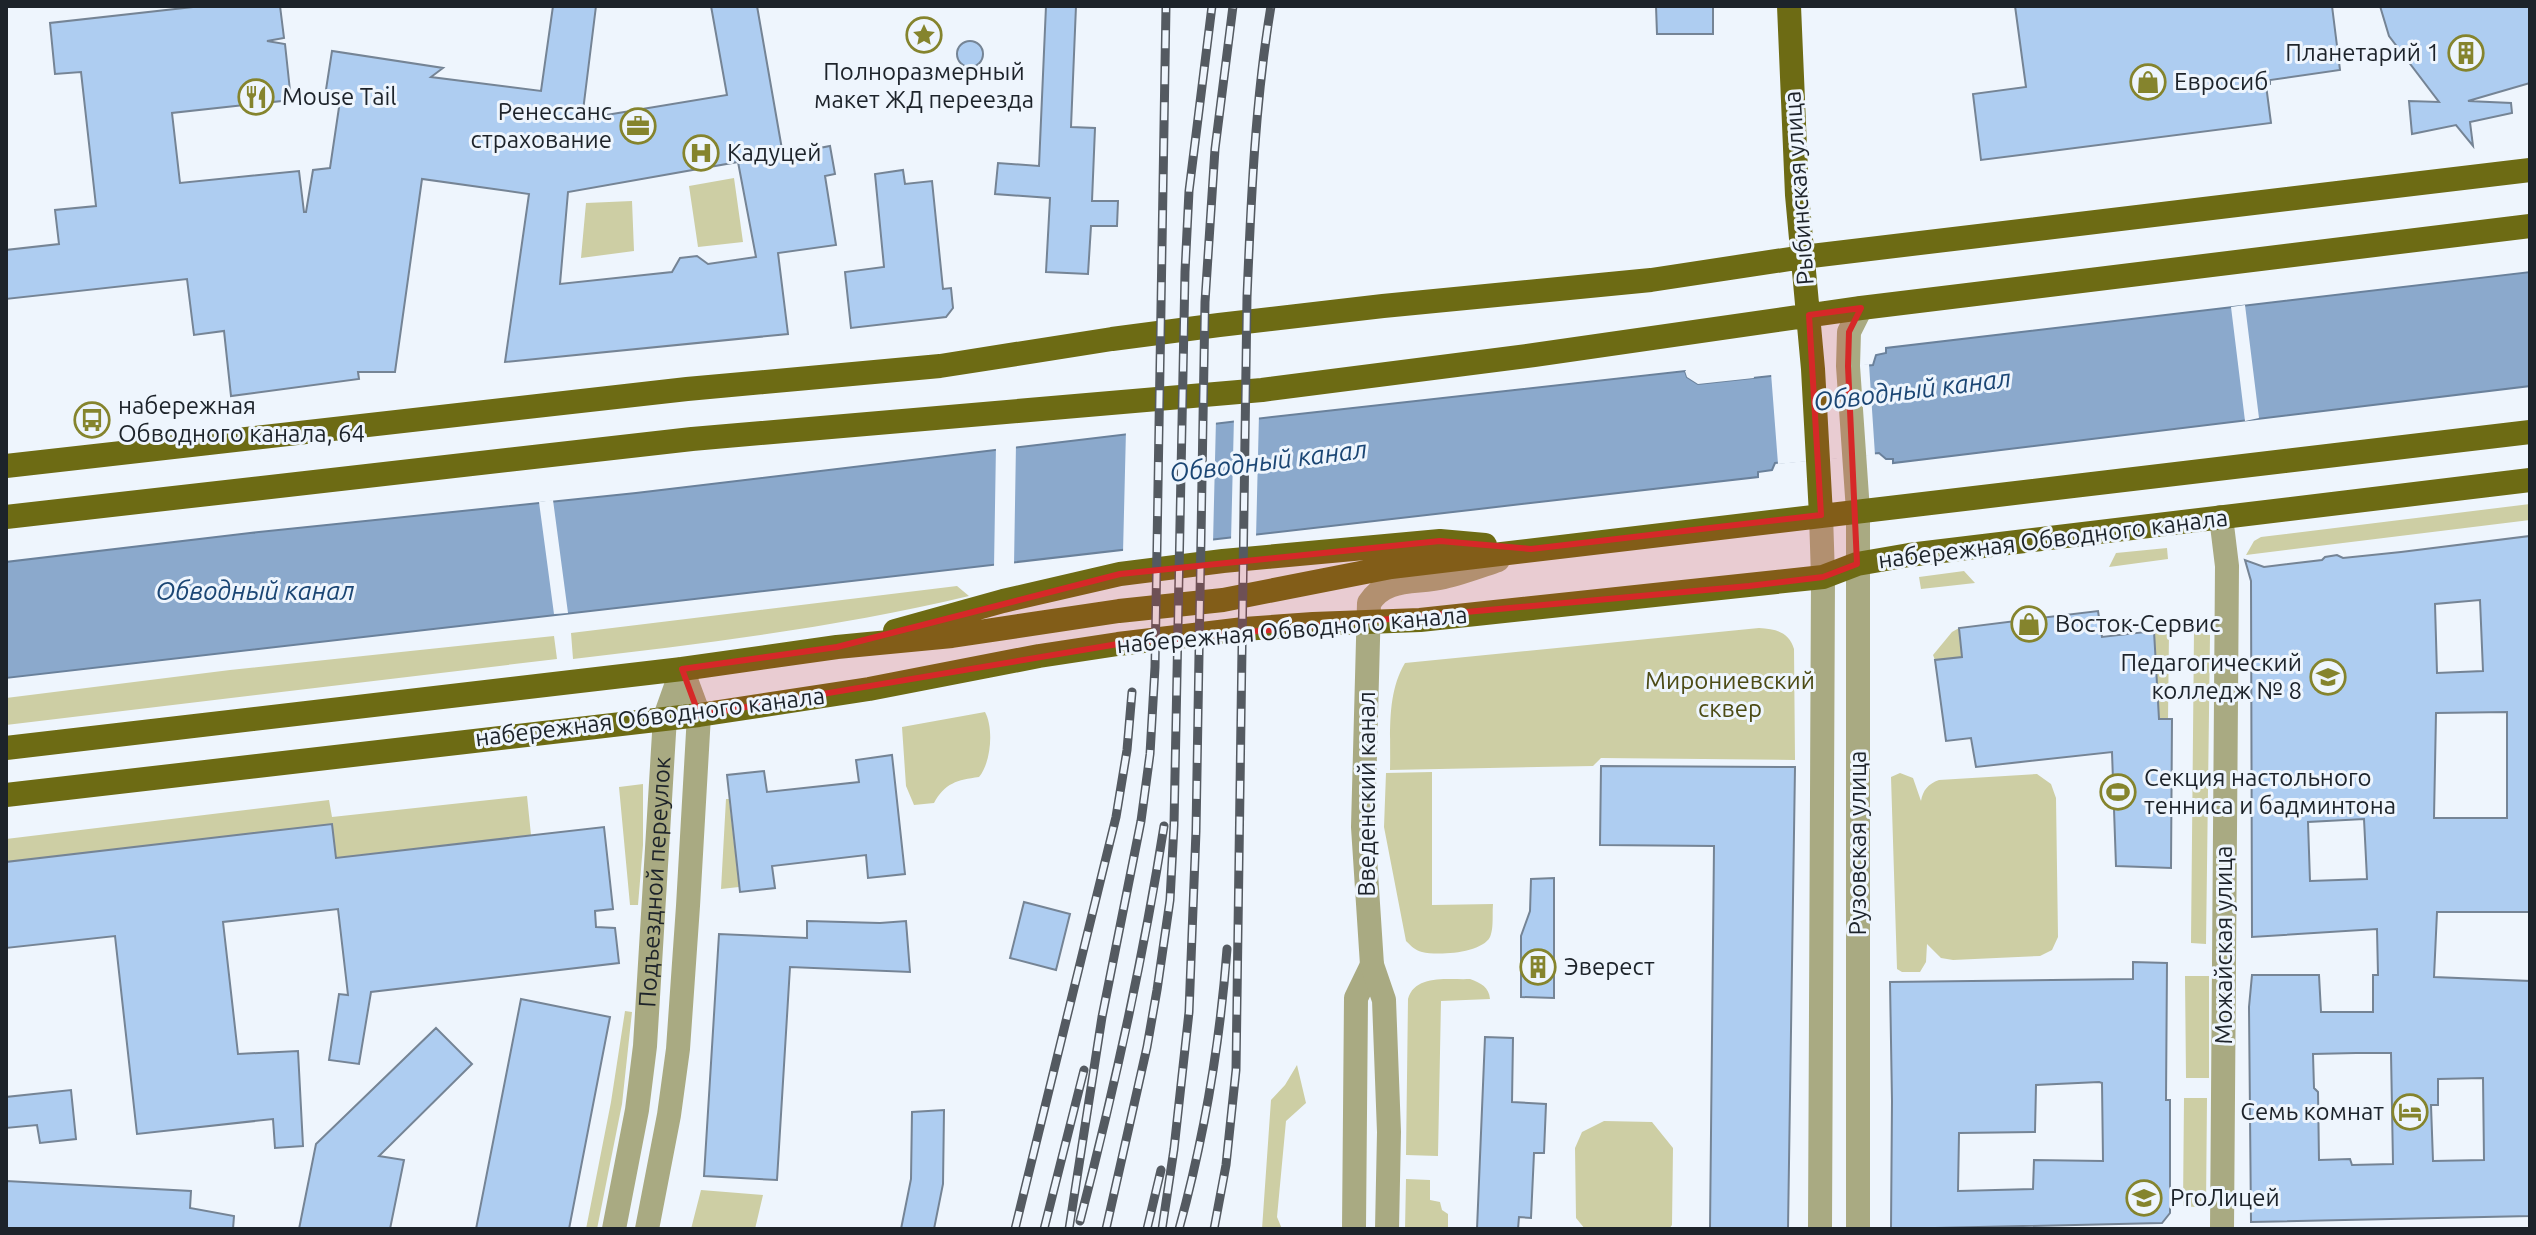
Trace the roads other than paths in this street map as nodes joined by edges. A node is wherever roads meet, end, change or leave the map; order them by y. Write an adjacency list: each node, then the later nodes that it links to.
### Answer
1 (1789, 6): 4 (main road, Рыбинская улица)
2 (2530, 170): 4 (main road)
3 (2530, 226): 5 (main road)
4 (1803, 257): 6 (main road, Рыбинская улица); 9 (main road)
5 (1861, 308): 6 (main road); 11 (street, Рузовская улица)
6 (1809, 315): 8 (main road, Рыбинская улица); 13 (main road)
7 (2530, 432): 11 (main road, набережная Обводного канала)
8 (1816, 460): 12 (main road, Рузовская улица)
9 (6, 466)
10 (2530, 480): 14 (main road, набережная Обводного канала)
11 (1858, 511): 12 (main road, набережная Обводного канала); 16 (street, Рузовская улица)
12 (1821, 515): 15 (main road, набережная Обводного канала); 17 (street, Рузовская улица)
13 (6, 517)
14 (2221, 517): 16 (main road, набережная Обводного канала); 32 (street, Можайская улица)
15 (1531, 549): 18 (street); 19 (main road, набережная Обводного канала); 19 (main road, набережная Обводного канала)
16 (1857, 564): 17 (main road, набережная Обводного канала); 31 (street, Рузовская улица)
17 (1823, 577): 18 (main road, набережная Обводного канала); 30 (street, Рузовская улица)
18 (1367, 622): 21 (main road, набережная Обводного канала); 25 (street, Введенский канал)
19 (837, 647): 20 (main road, набережная Обводного канала)
20 (682, 669): 21 (street, Подъездной переулок); 22 (street, Подъездной переулок); 23 (main road, набережная Обводного канала)
21 (699, 715): 22 (main road, набережная Обводного канала); 27 (street, Подъездной переулок)
22 (665, 717): 24 (main road, набережная Обводного канала); 26 (street, Подъездной переулок)
23 (6, 748)
24 (6, 795)
25 (1372, 965): 28 (street, Введенский канал); 29 (street, Введенский канал)
26 (614, 1229)
27 (647, 1229)
28 (1354, 1229)
29 (1387, 1229)
30 (1820, 1229)
31 (1858, 1229)
32 (2222, 1229)

